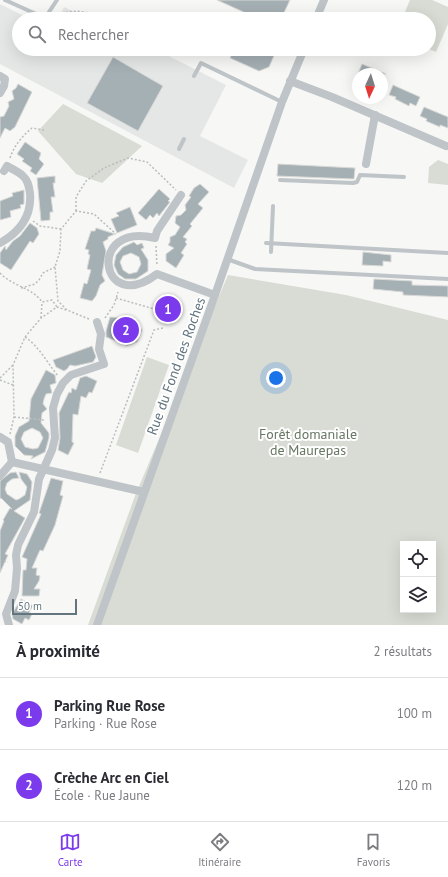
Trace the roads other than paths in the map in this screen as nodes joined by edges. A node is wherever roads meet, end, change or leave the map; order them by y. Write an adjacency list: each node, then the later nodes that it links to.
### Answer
1 (5, 0): 4 (lane)
2 (57, 0): 5 (lane)
3 (324, 0): 6 (street)
4 (32, 12)
5 (50, 12)
6 (319, 12)
7 (301, 56): 10 (street, Rue du Fond des Roches)
8 (0, 76): 11 (street)
9 (194, 76): 12 (lane)
10 (290, 81): 12 (street, Rue du Fond des Roches); 13 (street)
11 (0, 93)
12 (282, 102): 29 (street, Rue du Fond des Roches)
13 (375, 115): 15 (street); 17 (street)
14 (184, 139): 16 (lane)
15 (447, 147)
16 (179, 149)
17 (366, 164): 19 (lane)
18 (6, 168): 24 (street)
19 (364, 175): 20 (lane); 21 (lane)
20 (404, 177)
21 (280, 180)
22 (181, 195): 31 (street)
23 (273, 206): 26 (lane)
24 (0, 243)
25 (266, 243): 26 (lane)
26 (271, 243): 27 (lane); 28 (lane)
27 (271, 252)
28 (448, 253)
29 (228, 259): 30 (lane); 31 (street, Rue du Fond des Roches)
30 (448, 279)
31 (215, 295): 37 (street, Rue du Fond des Roches)
32 (97, 322): 35 (street)
33 (0, 437): 34 (street)
34 (12, 462): 35 (street); 36 (street)
35 (43, 468): 37 (street); 38 (street)
36 (0, 476)
37 (144, 492): 39 (street, Rue du Fond des Roches)
38 (9, 625)
39 (97, 625)

